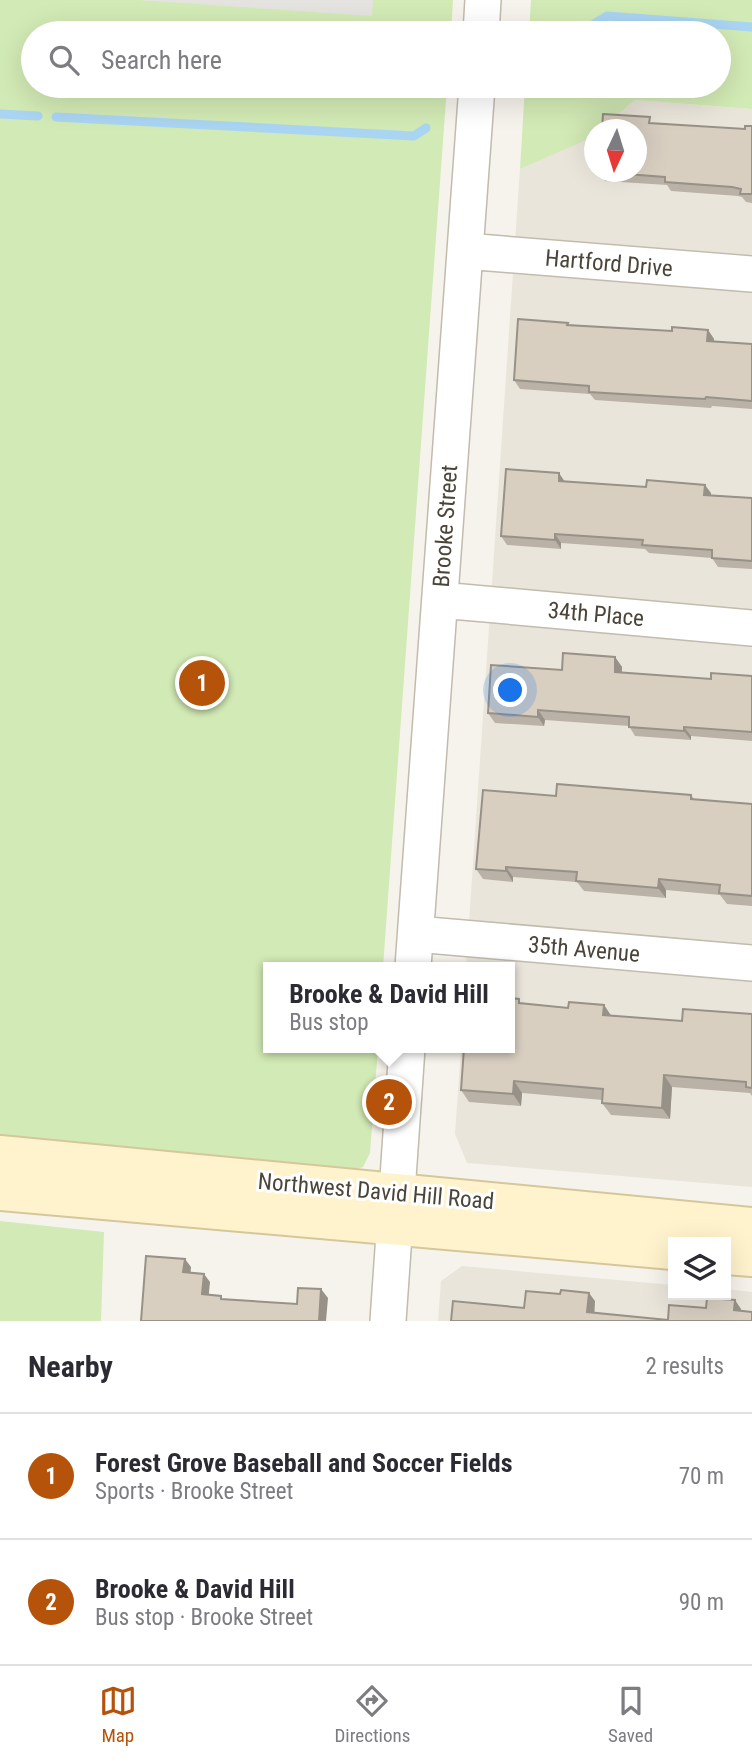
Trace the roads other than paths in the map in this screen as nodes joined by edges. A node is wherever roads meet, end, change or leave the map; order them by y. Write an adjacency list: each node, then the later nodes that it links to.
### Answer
1 (484, 0): 2 (street)
2 (482, 21)
3 (476, 98): 4 (street, Brooke Street)
4 (465, 251): 5 (street, Hartford Drive); 6 (street, Brooke Street)
5 (752, 274)
6 (440, 600): 7 (street, 34th Place); 8 (street, Brooke Street)
7 (752, 628)
8 (415, 951): 9 (street, 35th Avenue)
9 (752, 963)
10 (407, 1053): 13 (street)
11 (0, 1155): 13 (street, Northwest David Hill Road)
12 (0, 1191): 13 (street, Northwest David Hill Road)
13 (396, 1209): 14 (street, Northwest David Hill Road); 15 (street, Northwest David Hill Road); 18 (street)
14 (752, 1227)
15 (668, 1249)
16 (731, 1255): 17 (street)
17 (752, 1257)
18 (388, 1321)

